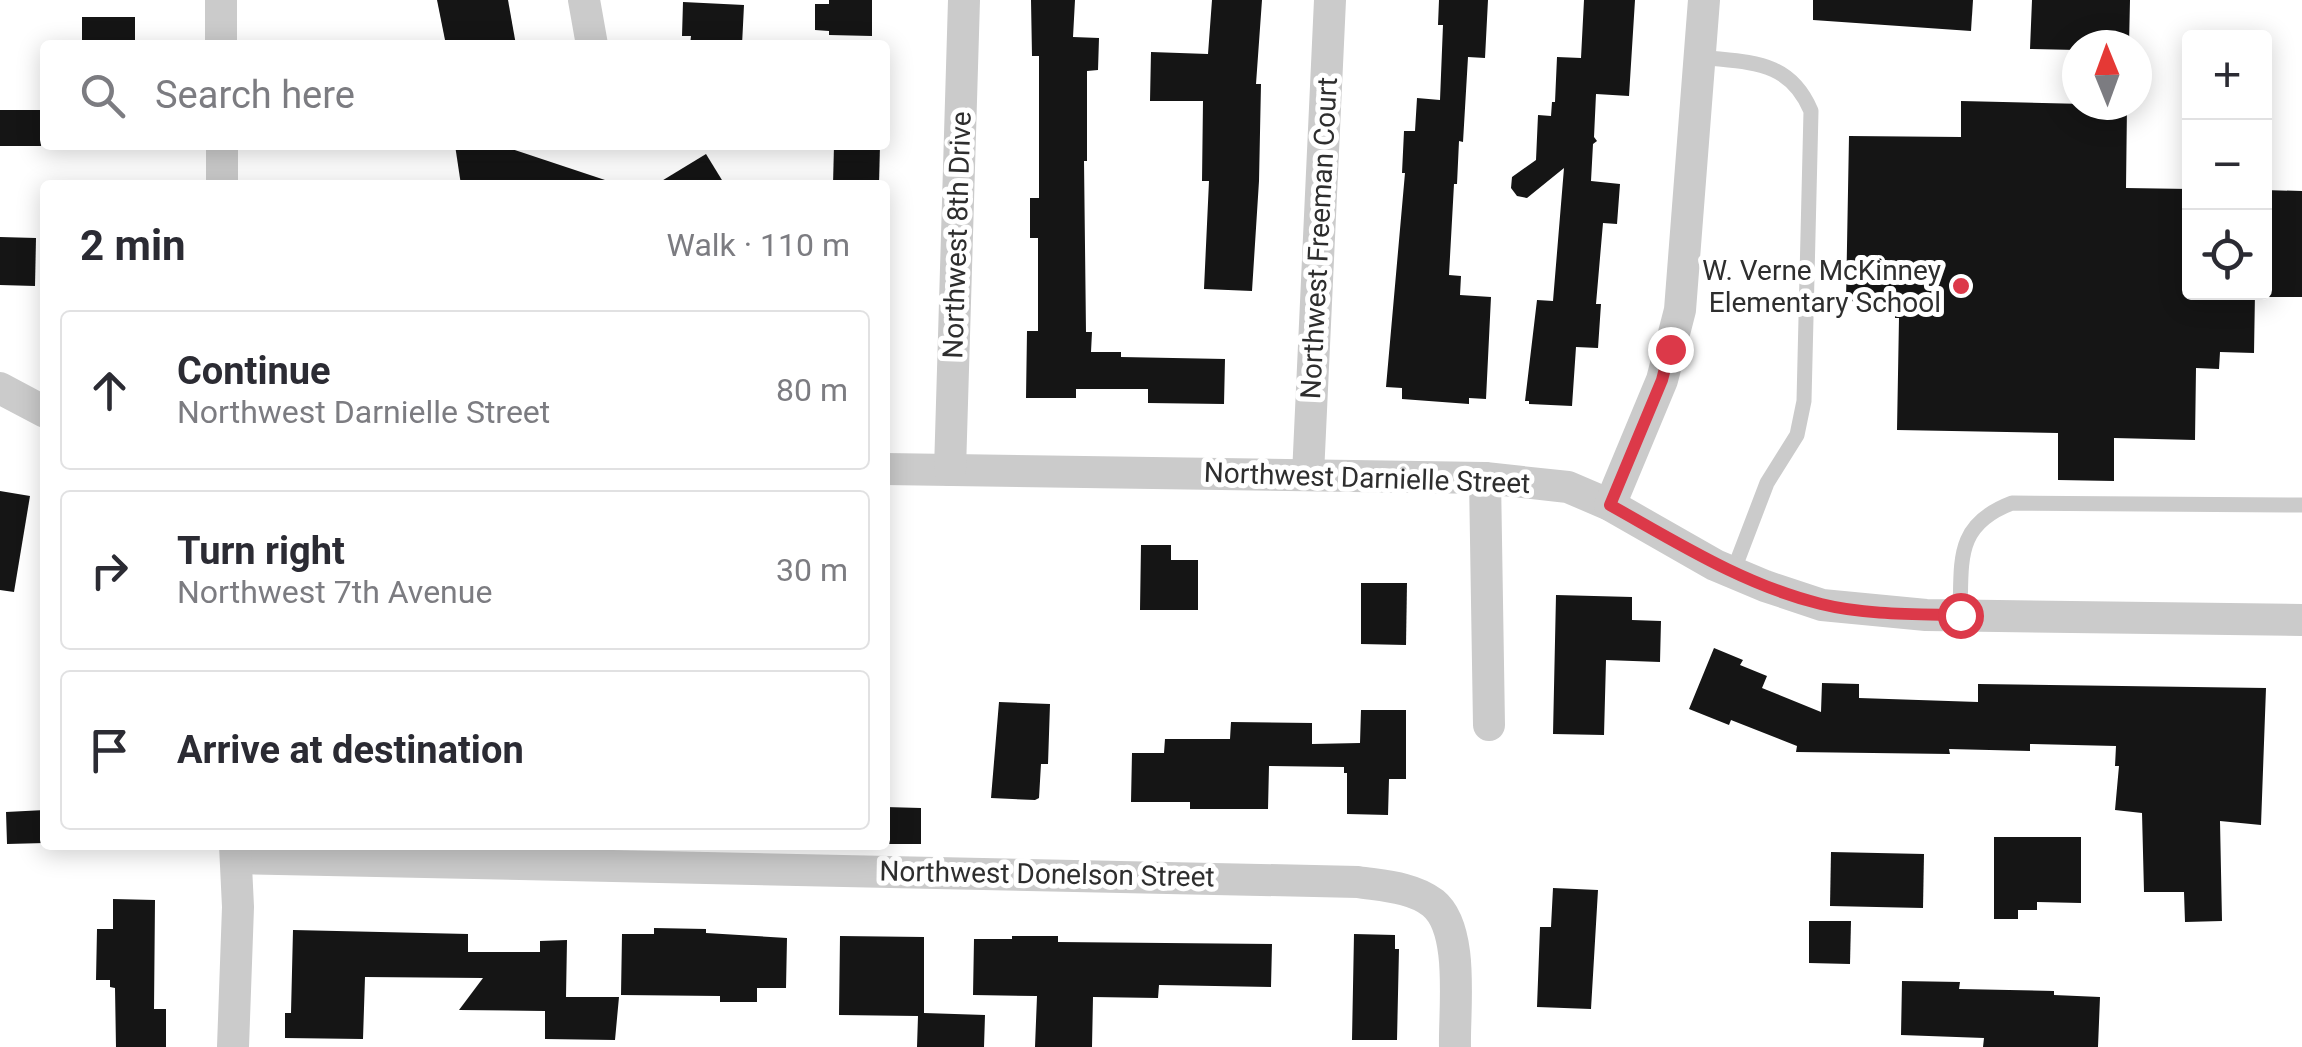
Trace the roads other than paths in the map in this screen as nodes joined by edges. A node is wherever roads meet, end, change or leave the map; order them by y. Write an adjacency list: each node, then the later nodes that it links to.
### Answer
1 (222, 0): 6 (street)
2 (584, 0): 7 (street)
3 (964, 0): 14 (street, Northwest 8th Drive)
4 (1330, 0): 15 (street, Northwest Freeman Court)
5 (1704, 0): 8 (street)
6 (222, 40)
7 (591, 40)
8 (1700, 57): 17 (street); 19 (lane)
9 (222, 150): 10 (street)
10 (222, 180)
11 (0, 388): 12 (street)
12 (40, 409)
13 (890, 469): 14 (street, Northwest Darnielle Street)
14 (950, 470): 15 (street, Northwest Darnielle Street)
15 (1308, 475): 16 (street, Northwest Darnielle Street)
16 (1486, 478): 17 (street, Northwest Darnielle Street); 22 (street)
17 (1610, 505): 19 (street, Northwest Darnielle Street)
18 (2302, 505): 20 (lane)
19 (1733, 572): 20 (street, Northwest Darnielle Street)
20 (1960, 615): 21 (street, Northwest Darnielle Street)
21 (2302, 620)
22 (1489, 725)
23 (236, 852): 24 (street); 25 (street, Northwest Donelson Street)
24 (233, 1047)
25 (1454, 1047)

